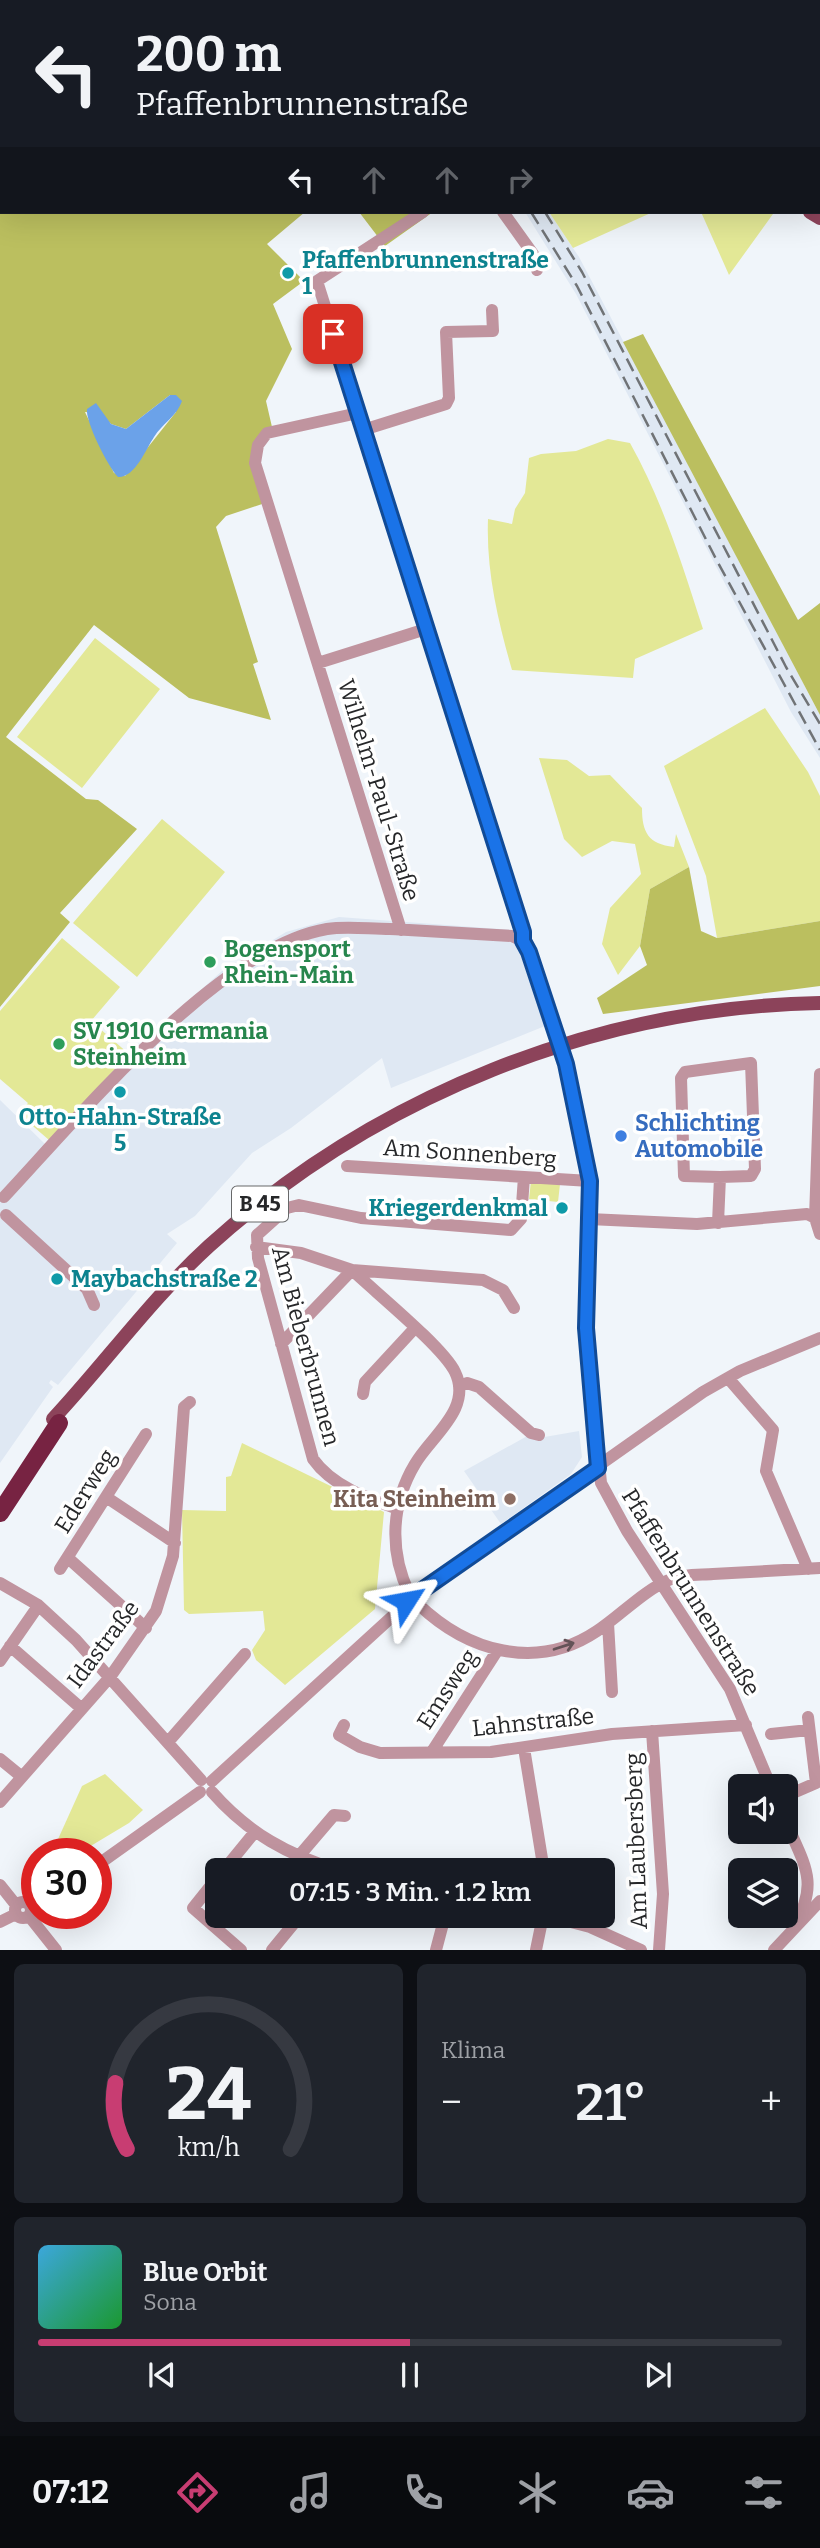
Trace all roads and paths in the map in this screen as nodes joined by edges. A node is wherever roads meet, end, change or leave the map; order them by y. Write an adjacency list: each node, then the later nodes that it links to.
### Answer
1 (420, 214): 5 (street, Pfaffenbrunnenstraße)
2 (504, 214): 3 (street)
3 (537, 270)
4 (492, 310): 6 (street)
5 (358, 413): 6 (street, Pfaffenbrunnenstraße); 8 (street, Wilhelm-Paul-Straße)
6 (363, 430): 7 (street, Pfaffenbrunnenstraße)
7 (426, 629): 8 (street, Wilhelm-Paul-Straße); 10 (street, Pfaffenbrunnenstraße)
8 (318, 663): 9 (street, Wilhelm-Paul-Straße)
9 (401, 930): 10 (street); 19 (street)
10 (523, 941): 12 (street, Pfaffenbrunnenstraße)
11 (820, 1003): 12 (main road, B 45)
12 (560, 1045): 18 (street, Pfaffenbrunnenstraße); 36 (main road, B 45)
13 (820, 1074): 14 (street)
14 (820, 1116): 20 (street)
15 (348, 1167): 16 (street, Am Sonnenberg)
16 (524, 1177): 18 (street, Am Sonnenberg); 25 (street, Am Bieberbrunnen)
17 (720, 1177): 17 (street); 23 (street)
18 (590, 1181): 22 (street, Pfaffenbrunnenstraße)
19 (2, 1196): 21 (street)
20 (816, 1211): 23 (street); 24 (street)
21 (3, 1217): 27 (street)
22 (589, 1219): 23 (street); 39 (street, Pfaffenbrunnenstraße)
23 (718, 1223)
24 (820, 1234)
25 (256, 1247): 26 (street); 31 (street, Am Bieberbrunnen)
26 (352, 1270): 28 (street); 29 (street); 31 (street)
27 (94, 1306)
28 (514, 1308)
29 (414, 1329): 33 (street); 34 (street)
30 (820, 1338): 32 (street)
31 (281, 1344): 42 (street, Am Bieberbrunnen)
32 (728, 1378): 39 (street); 47 (street)
33 (459, 1386): 38 (street); 42 (street)
34 (363, 1394)
35 (190, 1402): 44 (street, Idastraße)
36 (56, 1421): 40 (highway, B 45); 43 (highway, B 45)
37 (146, 1434): 41 (street, Ederweg)
38 (539, 1435)
39 (598, 1468): 49 (street, Pfaffenbrunnenstraße); 50 (street)
40 (0, 1493)
41 (106, 1497): 44 (street); 45 (street, Ederweg)
42 (398, 1509): 50 (street)
43 (0, 1513)
44 (175, 1543): 53 (street, Idastraße)
45 (68, 1558): 46 (street, Ederweg); 53 (street)
46 (60, 1569)
47 (814, 1569): 49 (street)
48 (0, 1583): 58 (street)
49 (661, 1584): 52 (street); 62 (street, Pfaffenbrunnenstraße)
50 (413, 1598): 55 (street); 71 (street)
51 (34, 1612): 54 (street)
52 (608, 1623): 55 (street, one-way to 52); 59 (street)
53 (146, 1628): 58 (street, Idastraße)
54 (10, 1646): 57 (street); 60 (street)
55 (497, 1651): 67 (street, Emsweg)
56 (245, 1654): 65 (street)
57 (0, 1661)
58 (110, 1677): 60 (street, Idastraße); 65 (street)
59 (612, 1692)
60 (82, 1709): 70 (street, Idastraße)
61 (344, 1725): 67 (street, Lahnstraße)
62 (746, 1725): 63 (street, Lahnstraße); 69 (street, Pfaffenbrunnenstraße)
63 (652, 1731): 66 (street, Lahnstraße); 103 (street, Am Laubersberg)
64 (771, 1734): 72 (street)
65 (168, 1742): 71 (street)
66 (524, 1748): 67 (street, Lahnstraße); 82 (street)
67 (433, 1750)
68 (0, 1759): 70 (street)
69 (766, 1774)
70 (22, 1777): 73 (street, Idastraße)
71 (206, 1786): 75 (street); 77 (street)
72 (798, 1791)
73 (0, 1802)
74 (345, 1816): 79 (street)
75 (254, 1833): 79 (street); 80 (street)
76 (795, 1844): 78 (street)
77 (112, 1854)
78 (799, 1854): 83 (street); 86 (street)
79 (299, 1856): 81 (street)
80 (234, 1858)
81 (304, 1858)
82 (542, 1858)
83 (820, 1877): 86 (street)
84 (0, 1885): 87 (street)
85 (205, 1892): 89 (street)
86 (815, 1894): 104 (street)
87 (21, 1904)
88 (21, 1911): 90 (street)
89 (205, 1919)
90 (0, 1923)
91 (215, 1928): 99 (street)
92 (290, 1928): 100 (street)
93 (442, 1928): 101 (street)
94 (541, 1928): 102 (street)
95 (592, 1928): 98 (street)
96 (40, 1929): 97 (street)
97 (54, 1949)
98 (640, 1949)
99 (241, 1950)
100 (272, 1950)
101 (436, 1950)
102 (536, 1950)
103 (659, 1950)
104 (774, 1950)

